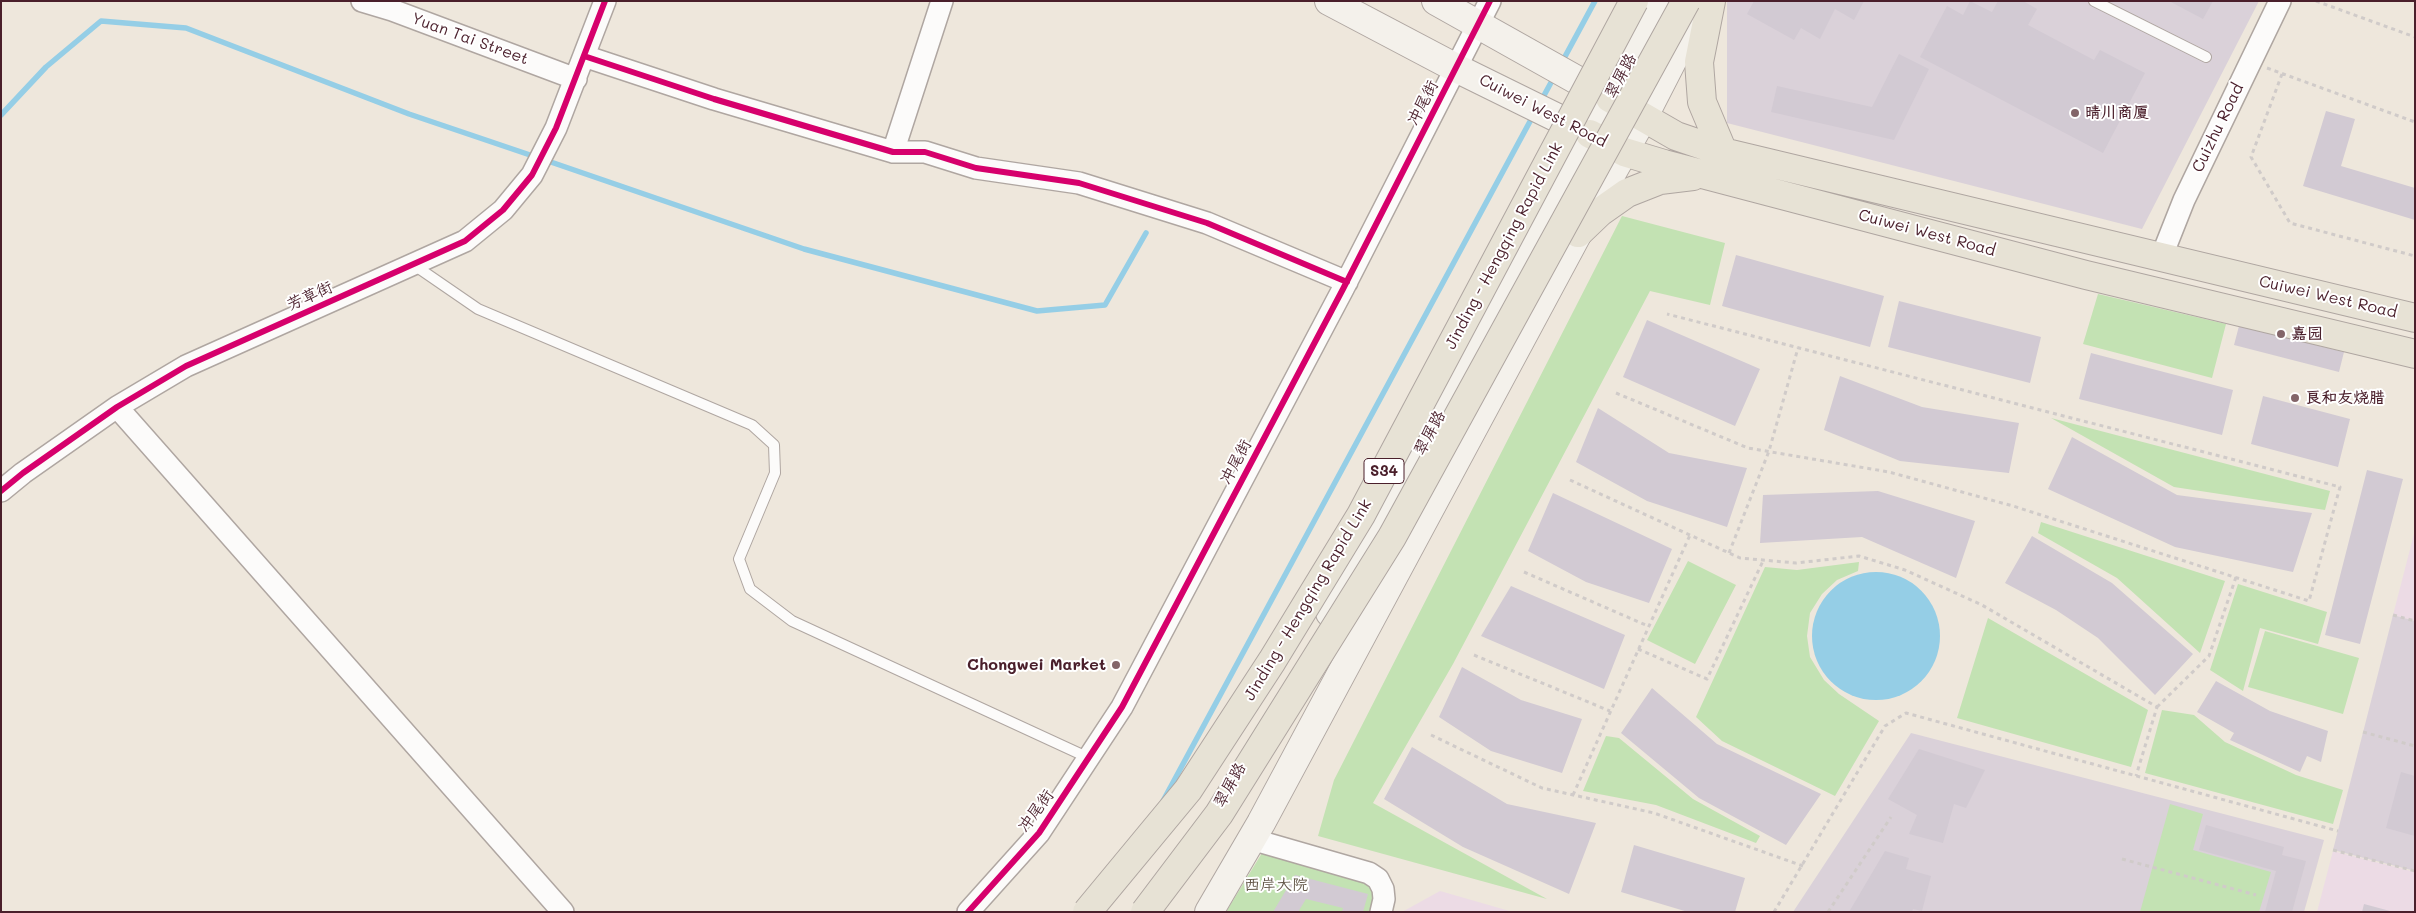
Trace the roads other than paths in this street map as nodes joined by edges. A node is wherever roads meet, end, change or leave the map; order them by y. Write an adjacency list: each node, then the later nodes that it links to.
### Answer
1 (362, 1): 17 (street, Yuan Tai Street)
2 (604, 1): 14 (street, 芳草街)
3 (942, 1): 21 (street)
4 (1329, 1): 16 (main road, Cuiwei West Road)
5 (1436, 1): 13 (main road, Cuiwei West Road)
6 (1634, 1): 37 (main road, Jinding - Hengqing Rapid Link / S34, bridge)
7 (1661, 1): 18 (main road, 翠屏路)
8 (1686, 1): 38 (main road, S34, bridge)
9 (1703, 1): 19 (main road)
10 (1711, 1): 23 (main road)
11 (2094, 1): 15 (lane)
12 (2280, 1): 26 (street, Cuizhu Road)
13 (1484, 13): 16 (street, 冲尾街); 18 (main road, Cuiwei West Road)
14 (584, 56): 17 (street, 芳草街); 21 (street)
15 (2206, 57)
16 (1456, 68): 20 (main road, Cuiwei West Road); 28 (street, 冲尾街)
17 (576, 79): 27 (street, 芳草街)
18 (1610, 98): 19 (main road, Cuiwei West Road); 20 (main road, 翠屏路)
19 (1644, 116): 22 (main road); 23 (main road, Cuiwei West Road)
20 (1590, 134): 22 (main road, Cuiwei West Road); 39 (main road, 翠屏路)
21 (893, 152): 28 (street)
22 (1624, 152): 24 (main road, Cuiwei West Road); 25 (main road)
23 (1723, 152): 26 (main road, Cuiwei West Road)
24 (1716, 178): 25 (main road); 30 (main road, Cuiwei West Road)
25 (1578, 233): 34 (main road)
26 (2161, 258): 29 (main road, Cuiwei West Road)
27 (414, 265): 31 (street, 芳草街); 33 (lane)
28 (1347, 282): 33 (street, 冲尾街)
29 (2415, 318)
30 (2415, 354)
31 (117, 406): 32 (street, 芳草街); 35 (street)
32 (1, 491)
33 (1089, 758): 36 (street, 冲尾街)
34 (1252, 839): 40 (main road); 41 (street)
35 (563, 912)
36 (968, 912)
37 (1088, 912)
38 (1145, 912)
39 (1162, 912)
40 (1209, 912)
41 (1381, 912)

